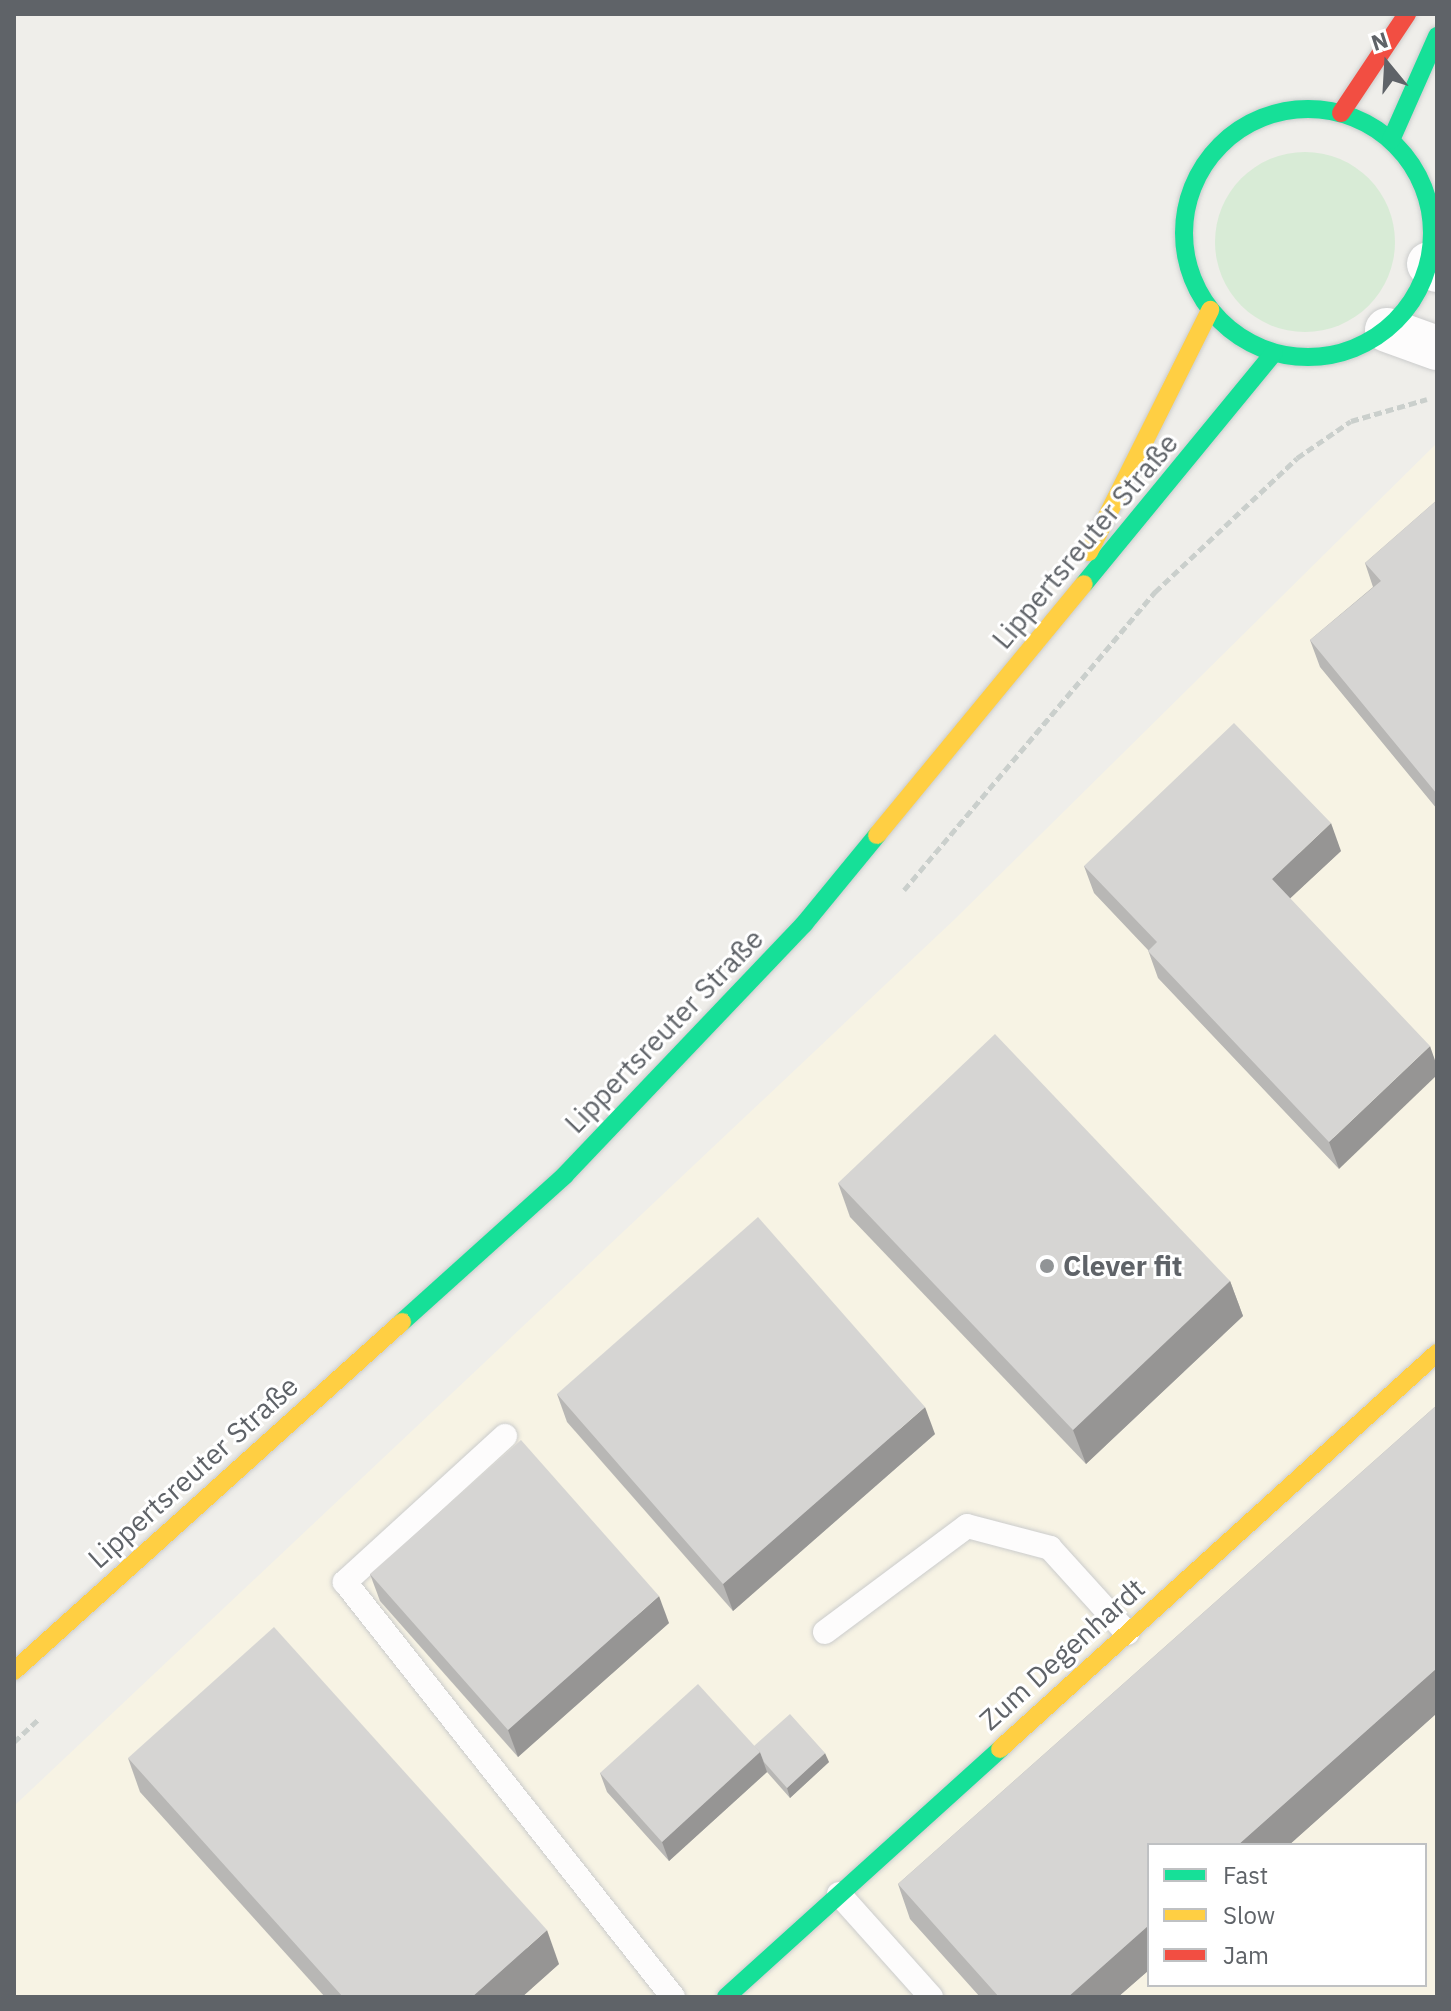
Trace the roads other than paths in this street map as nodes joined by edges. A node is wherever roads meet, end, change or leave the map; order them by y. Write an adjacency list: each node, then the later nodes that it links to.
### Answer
1 (1407, 14): 3 (main road)
2 (1437, 36): 4 (main road)
3 (1341, 113): 4 (main road); 6 (main road)
4 (1391, 140): 5 (main road)
5 (1433, 267): 7 (main road)
6 (1210, 310): 9 (main road); 10 (main road)
7 (1387, 330): 8 (street); 9 (main road)
8 (1437, 348)
9 (1274, 353): 10 (main road, Lippertsreuter Straße)
10 (1058, 615): 15 (main road, Lippertsreuter Straße)
11 (1437, 1353): 14 (main road, Zum Degenhardt)
12 (505, 1436): 17 (lane)
13 (825, 1632): 14 (lane)
14 (1127, 1633): 16 (main road, Zum Degenhardt)
15 (14, 1671)
16 (839, 1894): 18 (main road, Zum Degenhardt); 19 (lane)
17 (673, 1997)
18 (726, 1997)
19 (931, 1997)

